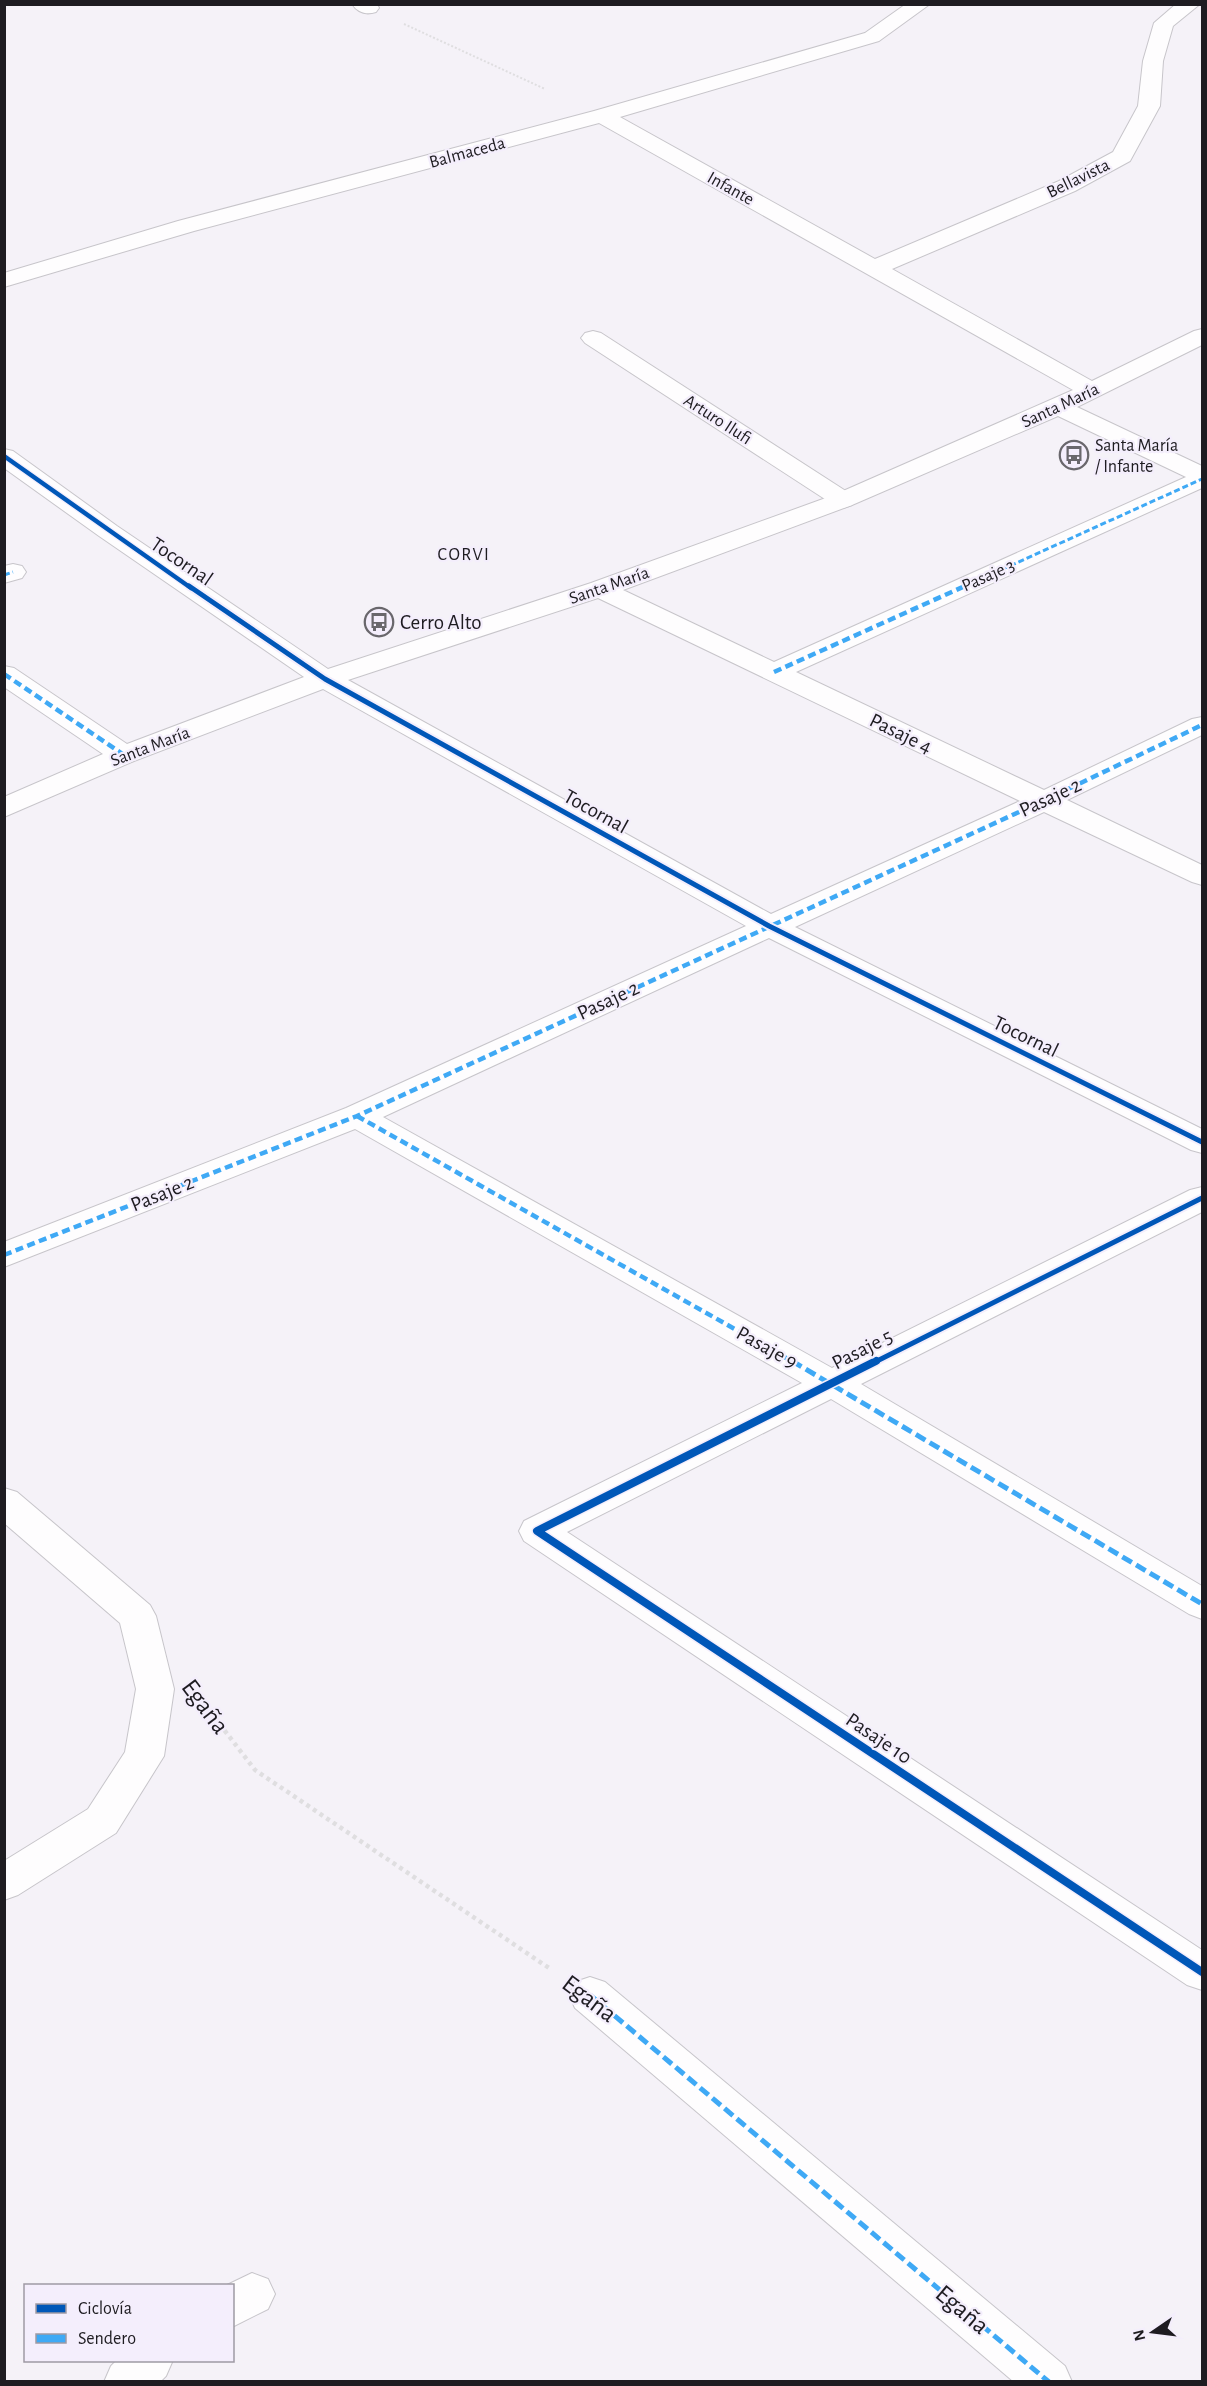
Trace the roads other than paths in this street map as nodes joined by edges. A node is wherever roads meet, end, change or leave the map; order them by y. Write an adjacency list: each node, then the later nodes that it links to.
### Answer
1 (920, 4): 3 (street, Balmaceda)
2 (1190, 4): 4 (street, Bellavista)
3 (602, 116): 4 (street, Infante); 5 (street, Balmaceda)
4 (874, 268): 8 (street, Infante)
5 (4, 280)
6 (1203, 336): 8 (street, Santa María)
7 (593, 338): 12 (street, Arturo Ilufi)
8 (1091, 390): 9 (street, Santa María)
9 (1058, 407): 11 (street); 12 (street, Santa María)
10 (4, 456): 16 (street, Tocornal)
11 (1203, 477): 14 (street, Pasaje 3)
12 (843, 500): 13 (street, Santa María)
13 (600, 589): 14 (street, Pasaje 4); 16 (street, Santa María)
14 (774, 672): 19 (street, Pasaje 4)
15 (4, 674): 18 (street)
16 (325, 679): 18 (street, Santa María); 22 (street, Tocornal)
17 (1203, 725): 19 (street, Pasaje 2)
18 (124, 755): 20 (street, Santa María)
19 (1043, 801): 21 (street, Pasaje 4); 22 (street, Pasaje 2)
20 (4, 808)
21 (1203, 876)
22 (769, 926): 23 (street, Pasaje 2); 24 (street, Tocornal)
23 (357, 1116): 26 (street, Pasaje 2); 27 (street, Pasaje 9)
24 (1203, 1142)
25 (1203, 1198): 27 (street, Pasaje 5)
26 (4, 1255)
27 (831, 1383): 29 (street, Pasaje 5); 30 (street, Pasaje 9)
28 (4, 1502): 31 (street, Egaña)
29 (537, 1531): 32 (street, Pasaje 10)
30 (1203, 1604)
31 (4, 1883)
32 (1203, 1972)
33 (590, 1995): 36 (street, Egaña)
34 (149, 2362): 35 (street)
35 (127, 2382)
36 (1049, 2382)

